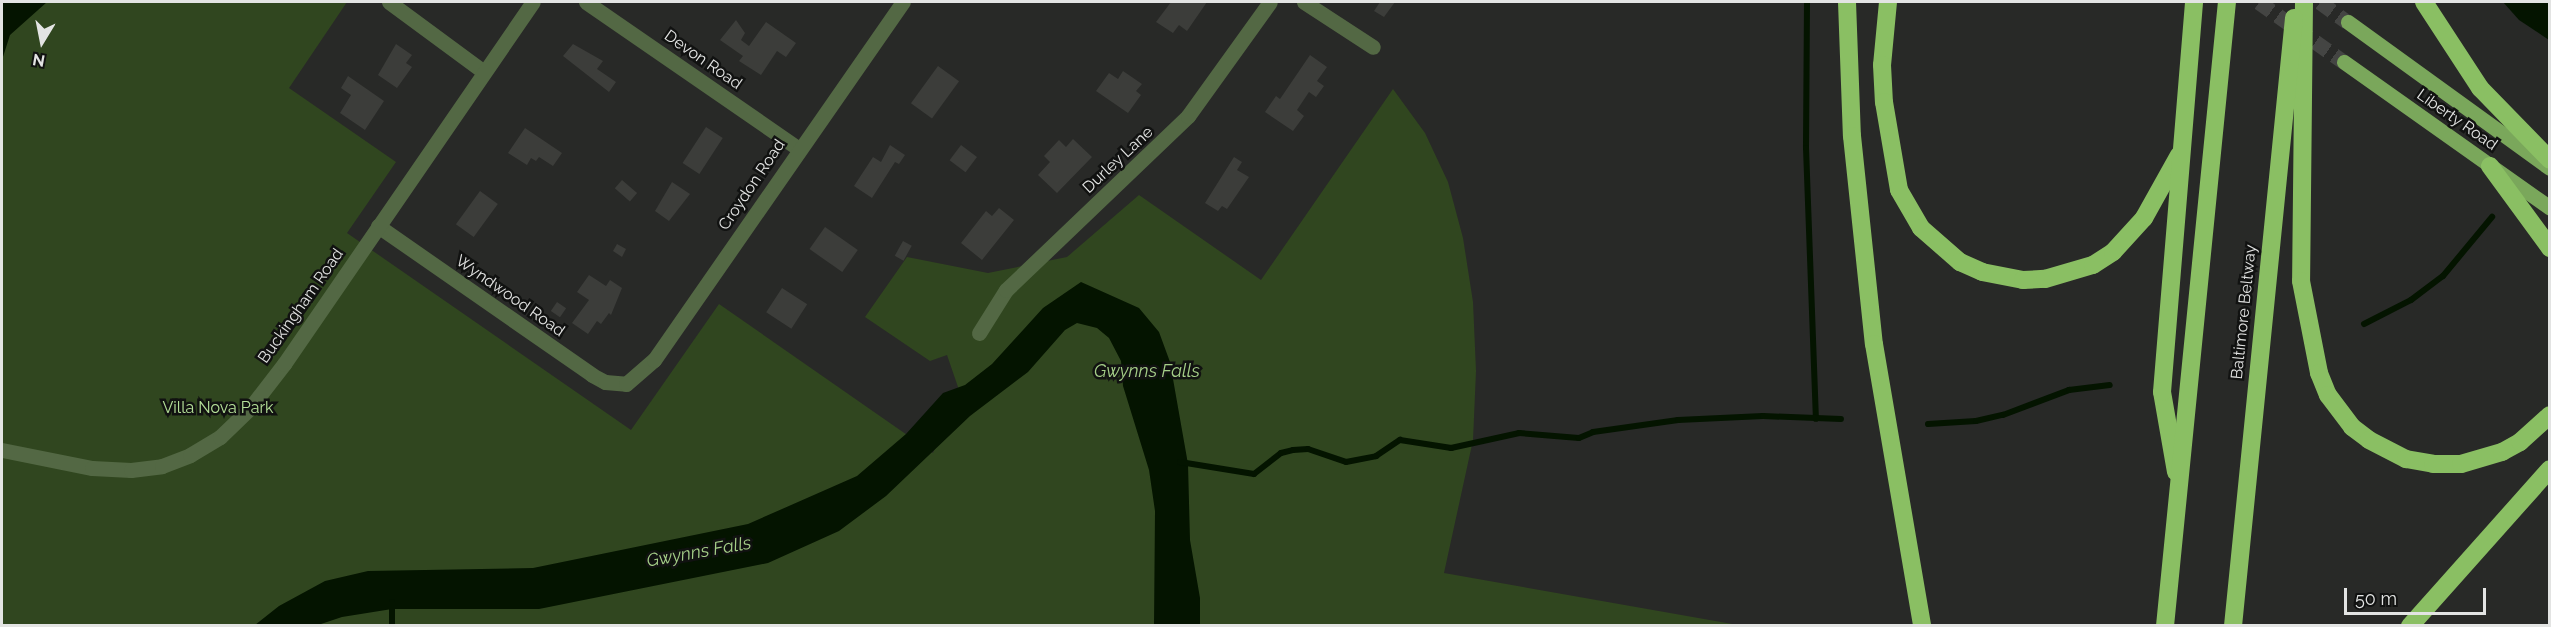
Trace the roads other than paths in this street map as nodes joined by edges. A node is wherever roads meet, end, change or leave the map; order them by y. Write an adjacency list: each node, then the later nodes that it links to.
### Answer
1 (389, 2): 17 (street)
2 (533, 2): 17 (street, Buckingham Road)
3 (586, 2): 18 (street, Devon Road)
4 (903, 2): 18 (street, Croydon Road)
5 (1270, 2): 26 (street, Durley Lane)
6 (1304, 2): 15 (street)
7 (1847, 2): 32 (highway)
8 (1888, 2): 19 (highway)
9 (2194, 2): 19 (highway)
10 (2227, 2): 31 (highway)
11 (2296, 2): 34 (highway, Baltimore Beltway)
12 (2304, 2): 28 (highway)
13 (2424, 2): 20 (highway)
14 (2348, 22): 22 (main road, Liberty Road)
15 (1373, 47)
16 (2343, 62): 21 (main road, Liberty Road)
17 (484, 72): 24 (street, Buckingham Road)
18 (799, 149): 27 (street, Croydon Road)
19 (2179, 155): 31 (highway)
20 (2550, 160)
21 (2490, 166): 23 (main road, Liberty Road); 25 (highway)
22 (2550, 168)
23 (2550, 208)
24 (378, 226): 27 (street, Wyndwood Road); 29 (street, Buckingham Road)
25 (2550, 248)
26 (979, 333)
27 (626, 384)
28 (2550, 415)
29 (2, 450)
30 (2550, 469): 35 (highway)
31 (2180, 494): 33 (highway)
32 (1922, 626)
33 (2165, 626)
34 (2232, 626)
35 (2410, 626)

